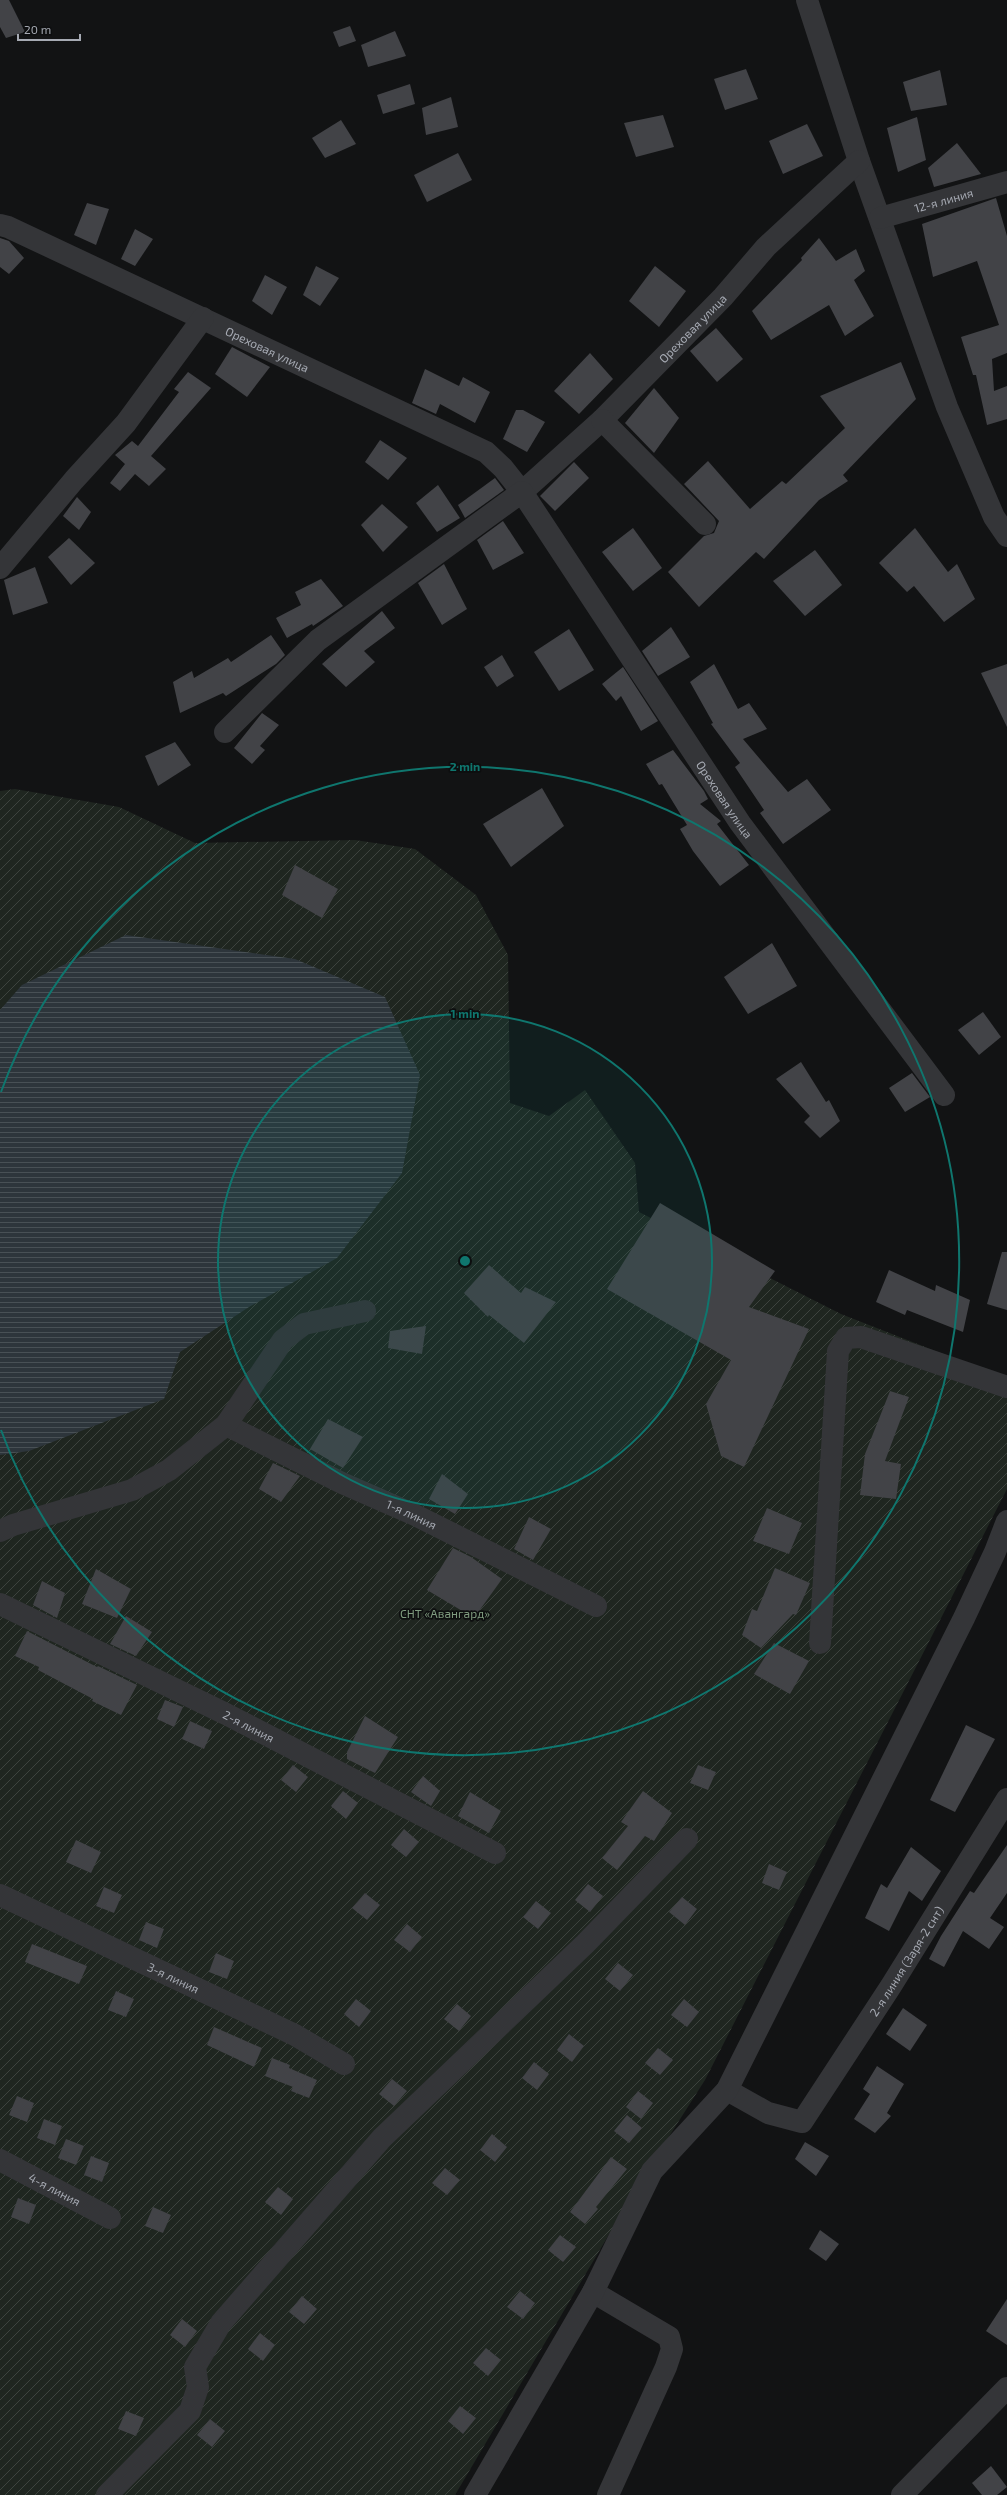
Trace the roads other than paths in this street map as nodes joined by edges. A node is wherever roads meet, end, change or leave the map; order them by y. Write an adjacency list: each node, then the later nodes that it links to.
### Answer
1 (807, 0): 2 (street)
2 (859, 161): 4 (street); 7 (street, Ореховая улица)
3 (1007, 182): 4 (street, 12-я линия)
4 (880, 218): 10 (street)
5 (0, 225): 6 (street, Ореховая улица)
6 (203, 318): 8 (street, Ореховая улица); 11 (street)
7 (602, 420): 8 (street, Ореховая улица); 9 (street)
8 (522, 492): 12 (street); 13 (street, Ореховая улица)
9 (705, 524)
10 (1007, 536)
11 (0, 568)
12 (225, 732)
13 (944, 1094)
14 (365, 1311): 16 (street)
15 (1007, 1387): 21 (street)
16 (226, 1426): 18 (street); 20 (street, 1-я линия)
17 (1007, 1521): 27 (street)
18 (0, 1531)
19 (0, 1604): 24 (street, 2-я линия)
20 (596, 1606)
21 (820, 1643)
22 (1007, 1799): 27 (street, 2-я линия (Заря-2 снт))
23 (687, 1839): 32 (street)
24 (495, 1853)
25 (0, 1895): 26 (street, 3-я линия)
26 (344, 2064)
27 (727, 2090): 30 (street)
28 (0, 2160): 29 (street, 4-я линия)
29 (110, 2218)
30 (593, 2292): 33 (street); 34 (street)
31 (1007, 2388): 35 (street)
32 (107, 2495)
33 (475, 2495)
34 (608, 2495)
35 (902, 2495)

